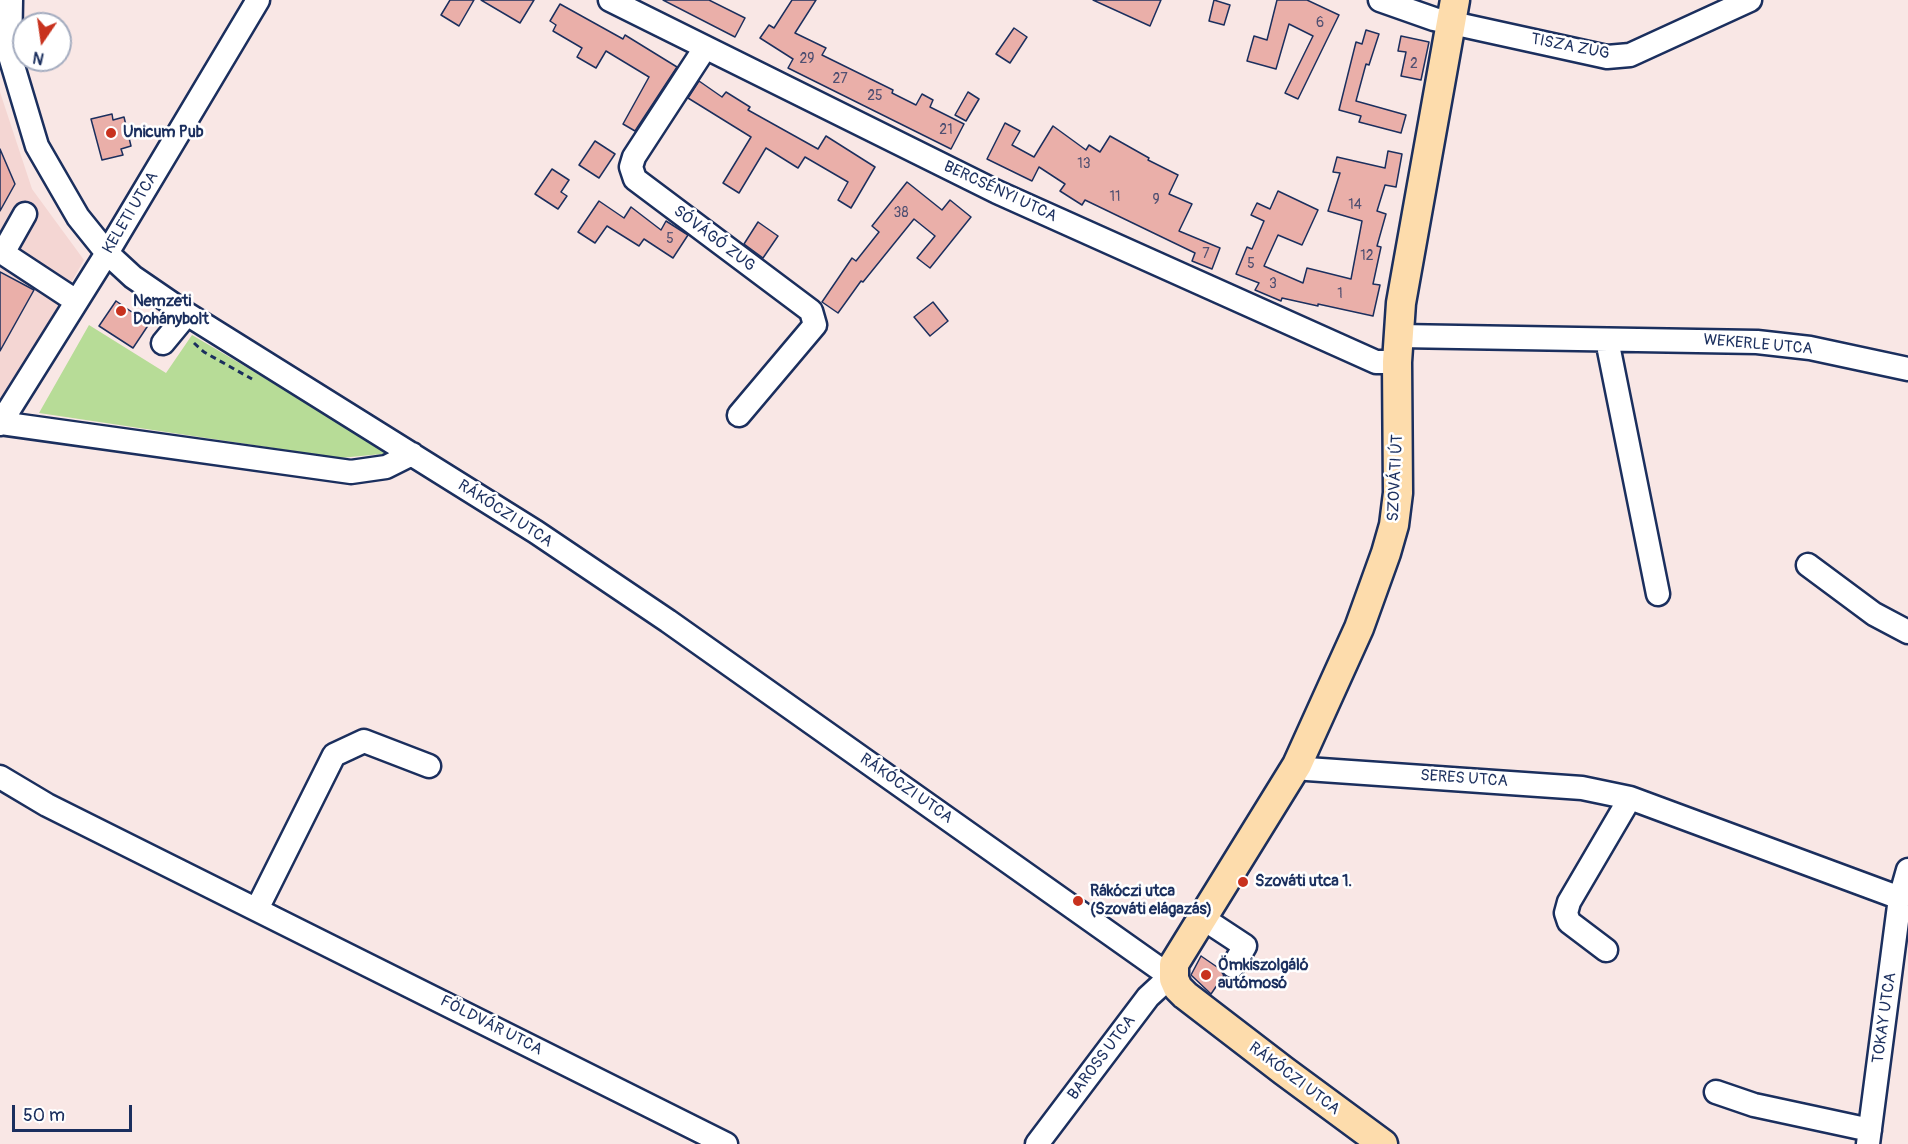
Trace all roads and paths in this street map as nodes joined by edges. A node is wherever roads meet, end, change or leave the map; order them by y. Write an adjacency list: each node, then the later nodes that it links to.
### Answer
1 (11, 0): 7 (street, RÁKÓCZI UTCA)
2 (258, 0): 10 (street, KELETI UTCA)
3 (610, 0): 8 (street, BERCSÉNYI UTCA)
4 (1380, 0): 6 (street, TISZA ZUG)
5 (1750, 0): 6 (street, TISZA ZUG)
6 (1453, 11): 15 (main road, SZOVÁTI ÚT)
7 (6, 33): 10 (street, RÁKÓCZI UTCA)
8 (705, 48): 15 (street, BERCSÉNYI UTCA); 17 (street, SÓVÁGÓ ZUG)
9 (25, 214): 11 (street)
10 (107, 253): 11 (street, KELETI UTCA); 12 (street, RÁKÓCZI UTCA)
11 (76, 302): 18 (street, KELETI UTCA)
12 (187, 314): 14 (street); 19 (street, RÁKÓCZI UTCA)
13 (1607, 340): 15 (street, WEKERLE UTCA); 16 (street, WEKERLE UTCA); 21 (street)
14 (163, 343)
15 (1398, 349): 23 (main road, SZOVÁTI ÚT)
16 (1908, 369)
17 (739, 415)
18 (0, 423): 19 (street)
19 (412, 454): 33 (street, RÁKÓCZI UTCA)
20 (1809, 565): 22 (street)
21 (1658, 594)
22 (1908, 632)
23 (1297, 765): 26 (street, SERES UTCA); 30 (main road, SZOVÁTI ÚT)
24 (429, 766): 29 (street)
25 (0, 777): 29 (street, FÖLDVÁR UTCA)
26 (1630, 798): 28 (street, SERES UTCA); 31 (street)
27 (1908, 870): 28 (street, TOKAY UTCA)
28 (1900, 898): 35 (street, TOKAY UTCA)
29 (257, 909): 36 (street, FÖLDVÁR UTCA)
30 (1204, 919): 32 (street); 33 (main road, SZOVÁTI ÚT)
31 (1606, 950)
32 (1233, 966)
33 (1174, 979): 37 (street, BAROSS UTCA); 38 (main road, RÁKÓCZI UTCA)
34 (1716, 1092): 35 (street, TOKAY UTCA)
35 (1869, 1137)
36 (726, 1144)
37 (1037, 1144)
38 (1383, 1144)

